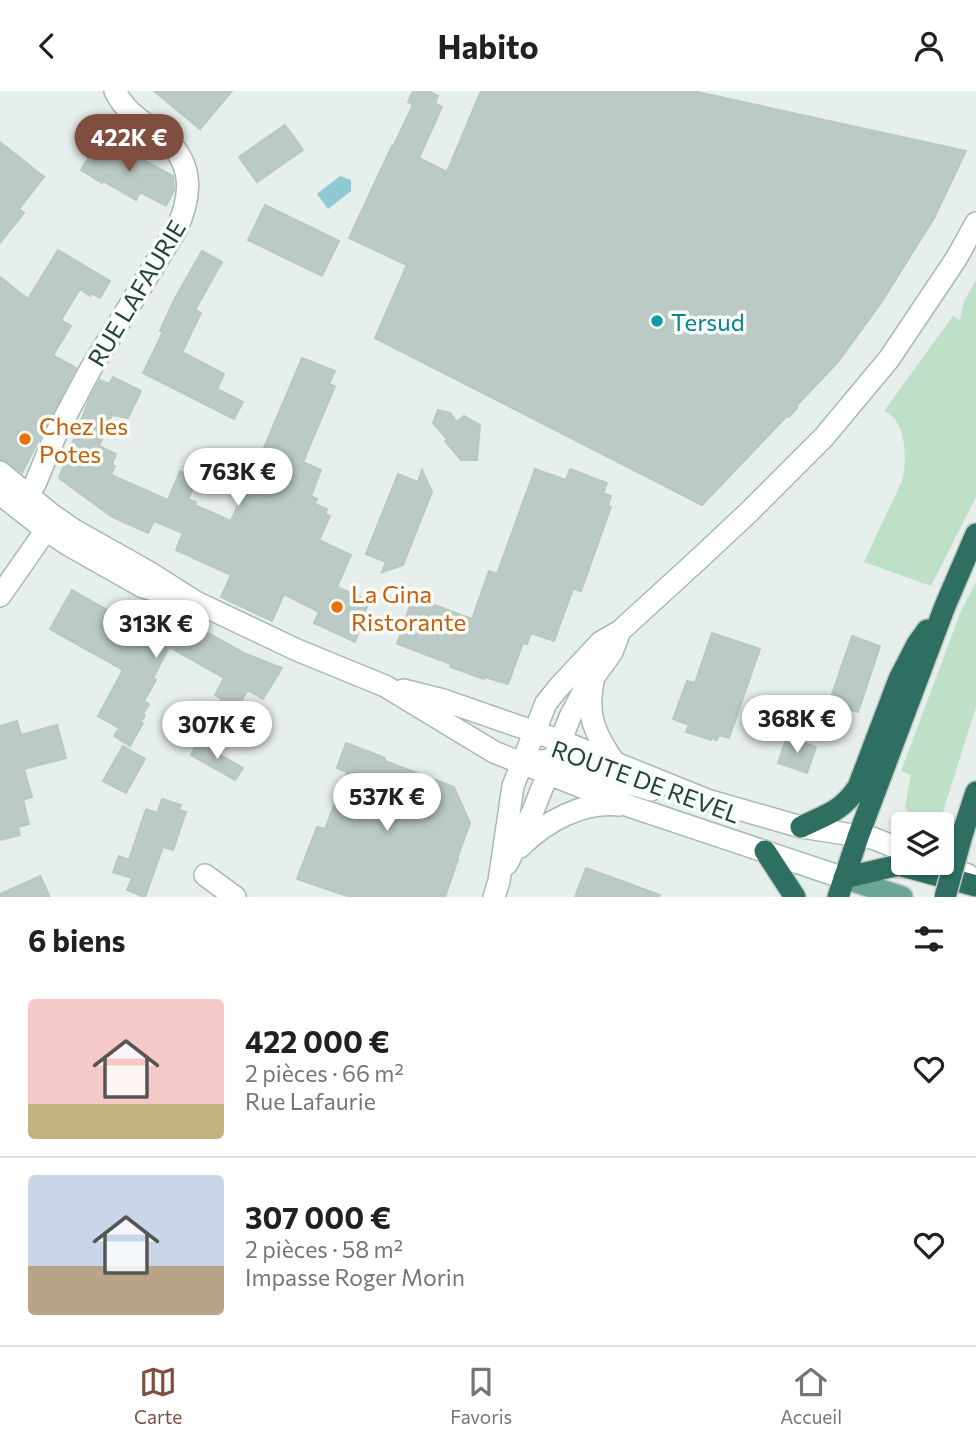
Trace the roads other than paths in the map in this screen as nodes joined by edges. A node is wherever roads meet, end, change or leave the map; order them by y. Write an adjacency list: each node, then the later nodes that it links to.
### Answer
1 (115, 91): 5 (main road, RUE LAFAURIE)
2 (976, 223): 11 (main road)
3 (0, 473): 5 (main road, ROUTE DE REVEL)
4 (0, 494): 5 (main road, ROUTE DE REVEL)
5 (22, 501): 6 (main road, ROUTE DE REVEL); 9 (main road, ROUTE DE REVEL)
6 (46, 530): 8 (main road); 9 (main road, ROUTE DE REVEL)
7 (976, 534): 10 (highway)
8 (0, 596)
9 (196, 602): 13 (main road, ROUTE DE REVEL)
10 (946, 606): 21 (highway); 22 (highway)
11 (621, 631): 12 (main road); 15 (main road)
12 (594, 676): 14 (main road); 16 (main road)
13 (385, 686): 15 (main road, ROUTE DE REVEL); 15 (main road, ROUTE DE REVEL)
14 (561, 740): 15 (main road, ROUTE DE REVEL); 16 (main road, ROUTE DE REVEL); 17 (main road)
15 (529, 746): 17 (main road, ROUTE DE REVEL); 31 (main road)
16 (614, 762): 19 (main road, ROUTE DE REVEL)
17 (550, 767): 19 (main road); 20 (main road, ROUTE DE REVEL); 25 (main road)
18 (976, 792): 35 (highway, bridge)
19 (706, 800): 21 (main road, ROUTE DE REVEL)
20 (632, 807): 24 (main road, ROUTE DE REVEL); 25 (main road)
21 (801, 827): 22 (main road, ROUTE DE REVEL)
22 (858, 837): 23 (main road, ROUTE DE REVEL); 30 (highway)
23 (891, 845)
24 (765, 851): 30 (main road, ROUTE DE REVEL); 33 (highway)
25 (513, 854): 31 (main road)
26 (954, 870): 28 (main road)
27 (205, 875): 32 (main road)
28 (976, 879)
29 (976, 886): 30 (highway)
30 (841, 888): 34 (main road, ROUTE DE REVEL)
31 (497, 889)
32 (236, 897)
33 (795, 897)
34 (902, 897)
35 (945, 897)

